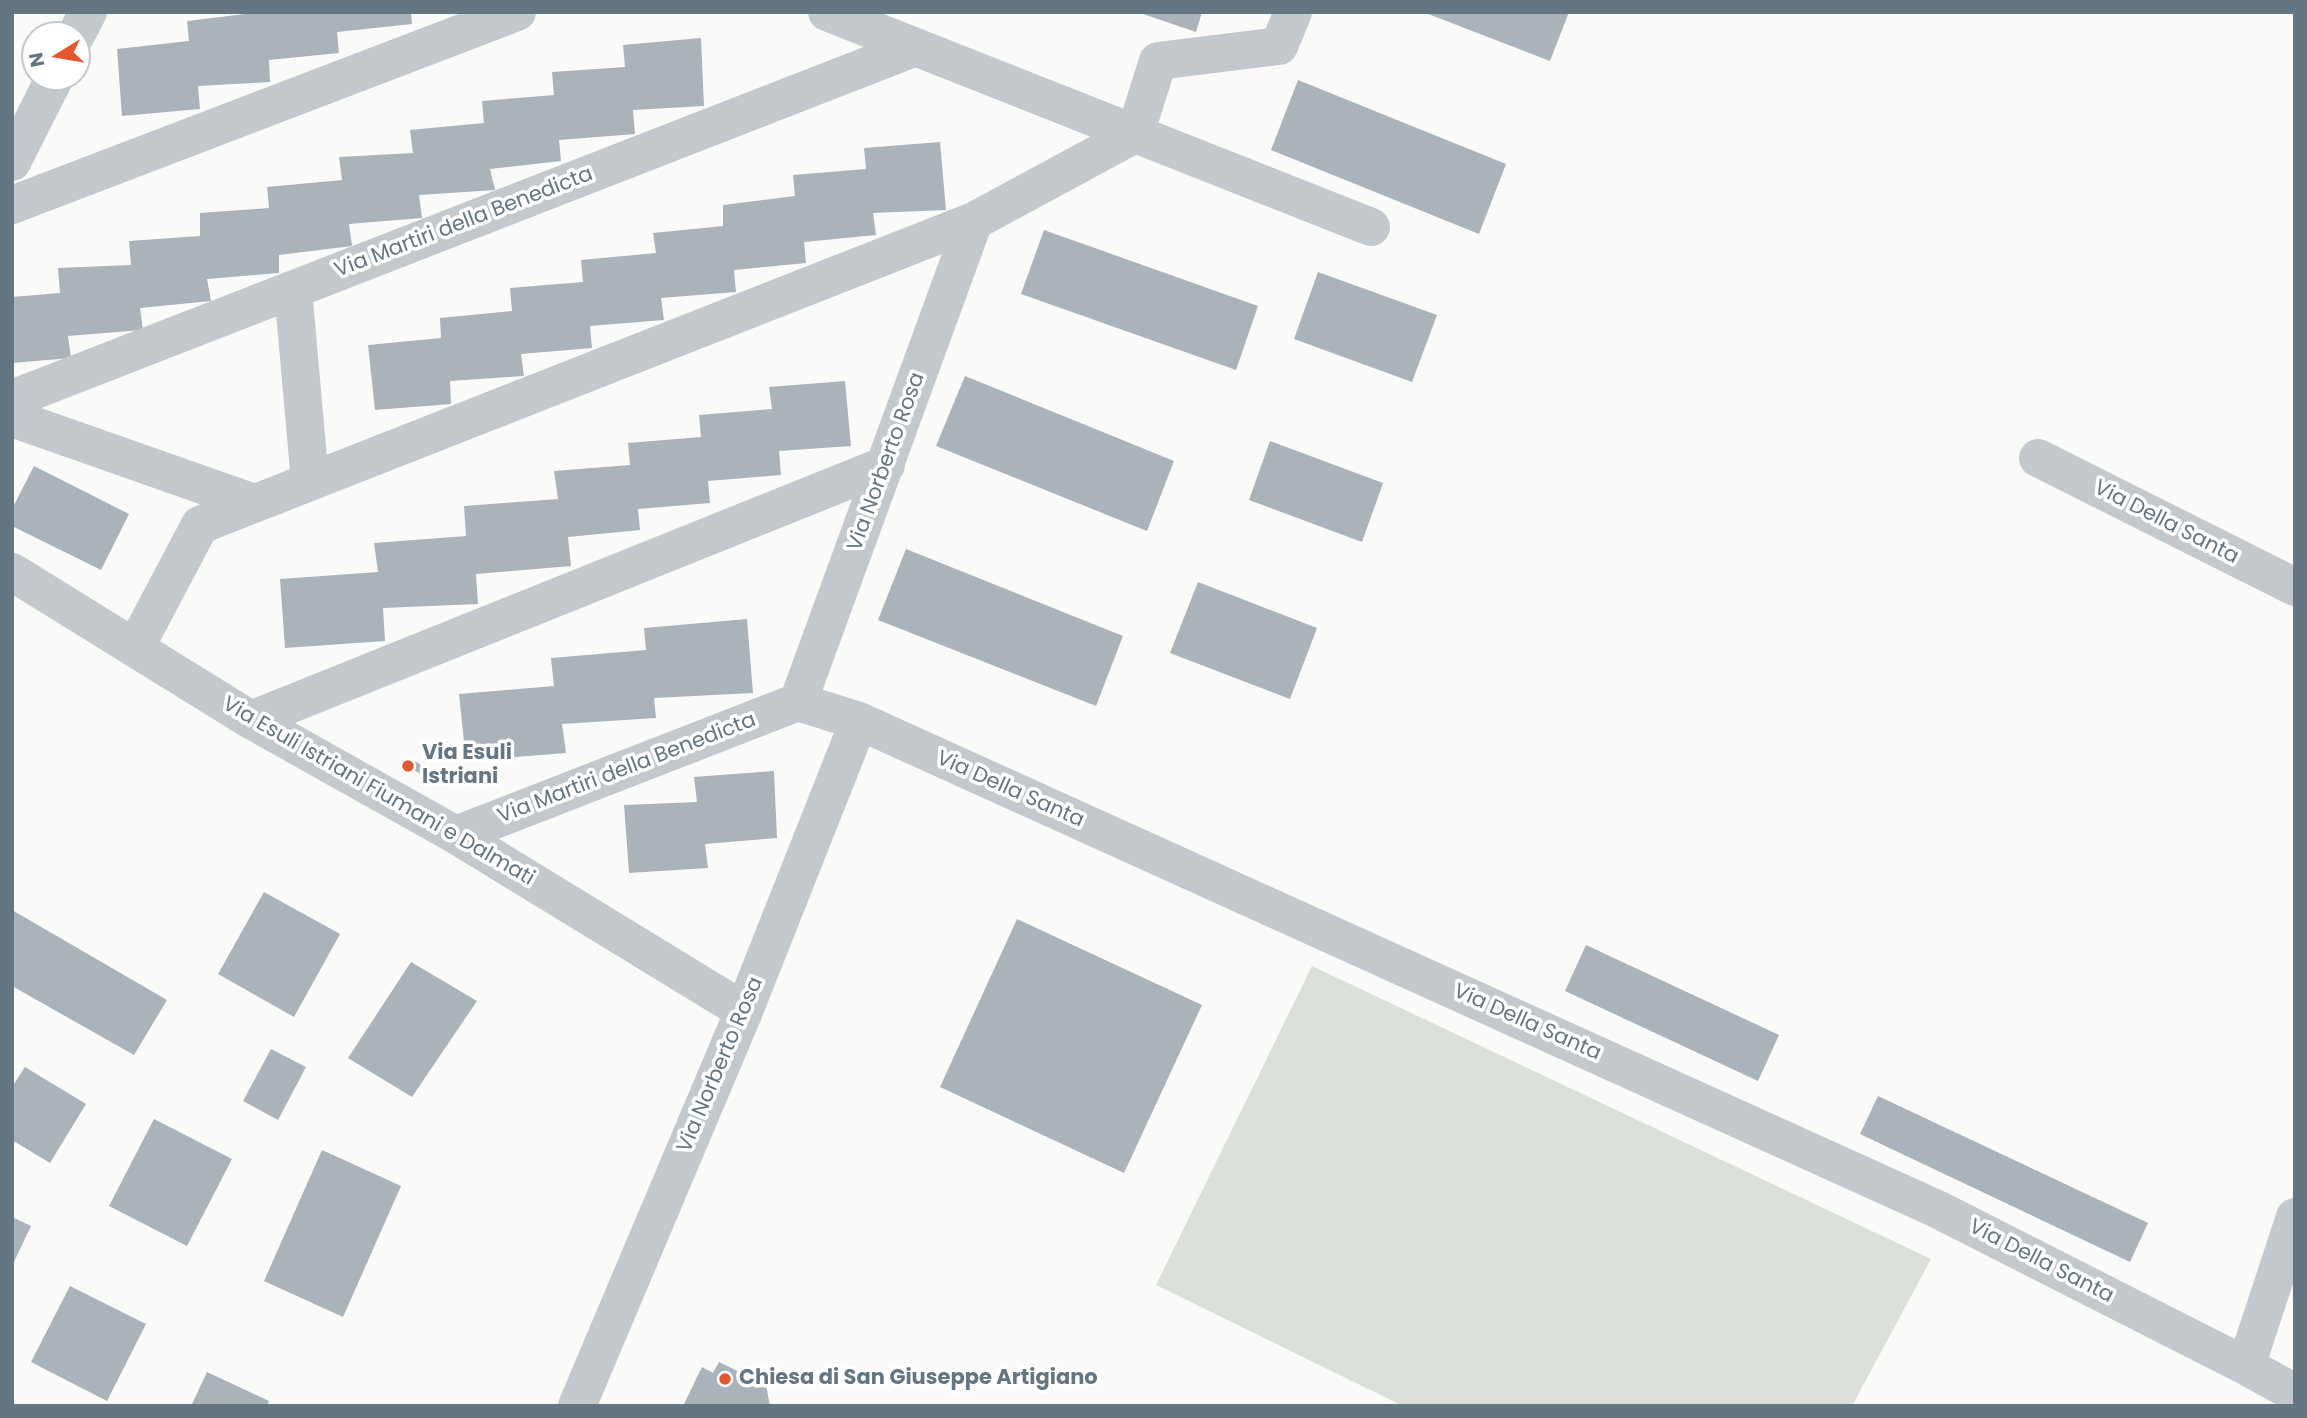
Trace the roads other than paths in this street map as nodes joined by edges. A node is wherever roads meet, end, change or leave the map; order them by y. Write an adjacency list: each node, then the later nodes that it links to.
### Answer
1 (516, 12): 8 (street)
2 (827, 12): 4 (street)
3 (1293, 12): 6 (street)
4 (916, 47): 6 (street); 11 (street, Via Martiri della Benedicta)
5 (48, 91): 7 (street)
6 (1135, 134): 9 (street); 10 (street)
7 (12, 162)
8 (12, 205)
9 (974, 221): 15 (street, Via Norberto Rosa); 16 (street)
10 (1371, 227)
11 (293, 290): 12 (street, Via Martiri della Benedicta); 16 (street)
12 (12, 399)
13 (12, 418): 17 (street)
14 (2038, 458): 19 (street, Via Della Santa)
15 (886, 465): 21 (street, Via Norberto Rosa); 22 (street)
16 (310, 481): 17 (street)
17 (254, 503): 20 (street)
18 (12, 572): 20 (street, Via Esuli Istriani Fiumani e Dalmati)
19 (2295, 587)
20 (135, 648): 22 (street, Via Esuli Istriani Fiumani e Dalmati)
21 (798, 702): 23 (street, Via Della Santa); 24 (street, Via Martiri della Benedicta)
22 (251, 720): 24 (street, Via Esuli Istriani Fiumani e Dalmati)
23 (859, 722): 25 (street, Via Norberto Rosa); 27 (street, Via Della Santa)
24 (456, 835): 25 (street, Via Esuli Istriani Fiumani e Dalmati)
25 (744, 1011): 29 (street, Via Norberto Rosa)
26 (2295, 1217): 27 (street)
27 (2246, 1366): 28 (street, Via Della Santa)
28 (2295, 1393)
29 (578, 1406)

